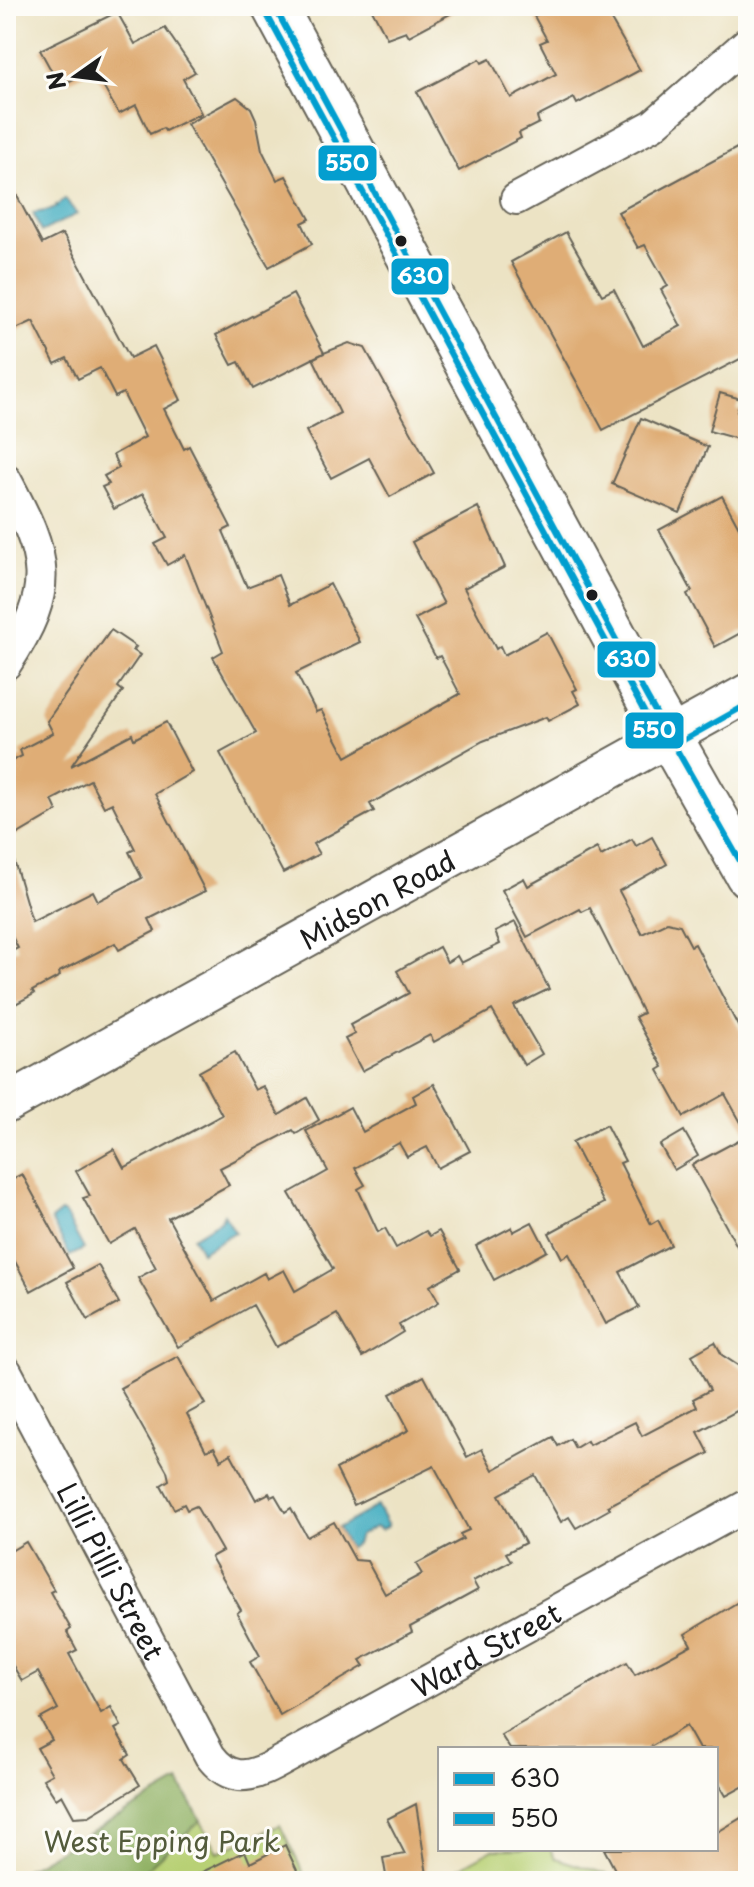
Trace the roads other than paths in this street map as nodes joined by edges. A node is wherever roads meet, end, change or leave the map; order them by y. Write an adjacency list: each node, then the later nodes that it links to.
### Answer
1 (274, 6): 7 (main road)
2 (748, 42): 3 (street)
3 (516, 199)
4 (6, 480): 5 (street)
5 (6, 664)
6 (748, 693): 7 (street, Midson Road)
7 (669, 737): 8 (main road); 9 (street, Midson Road)
8 (748, 875)
9 (6, 1104)
10 (6, 1371): 12 (street, Lilli Pilli Street)
11 (748, 1505): 12 (street, Ward Street)
12 (220, 1769)

